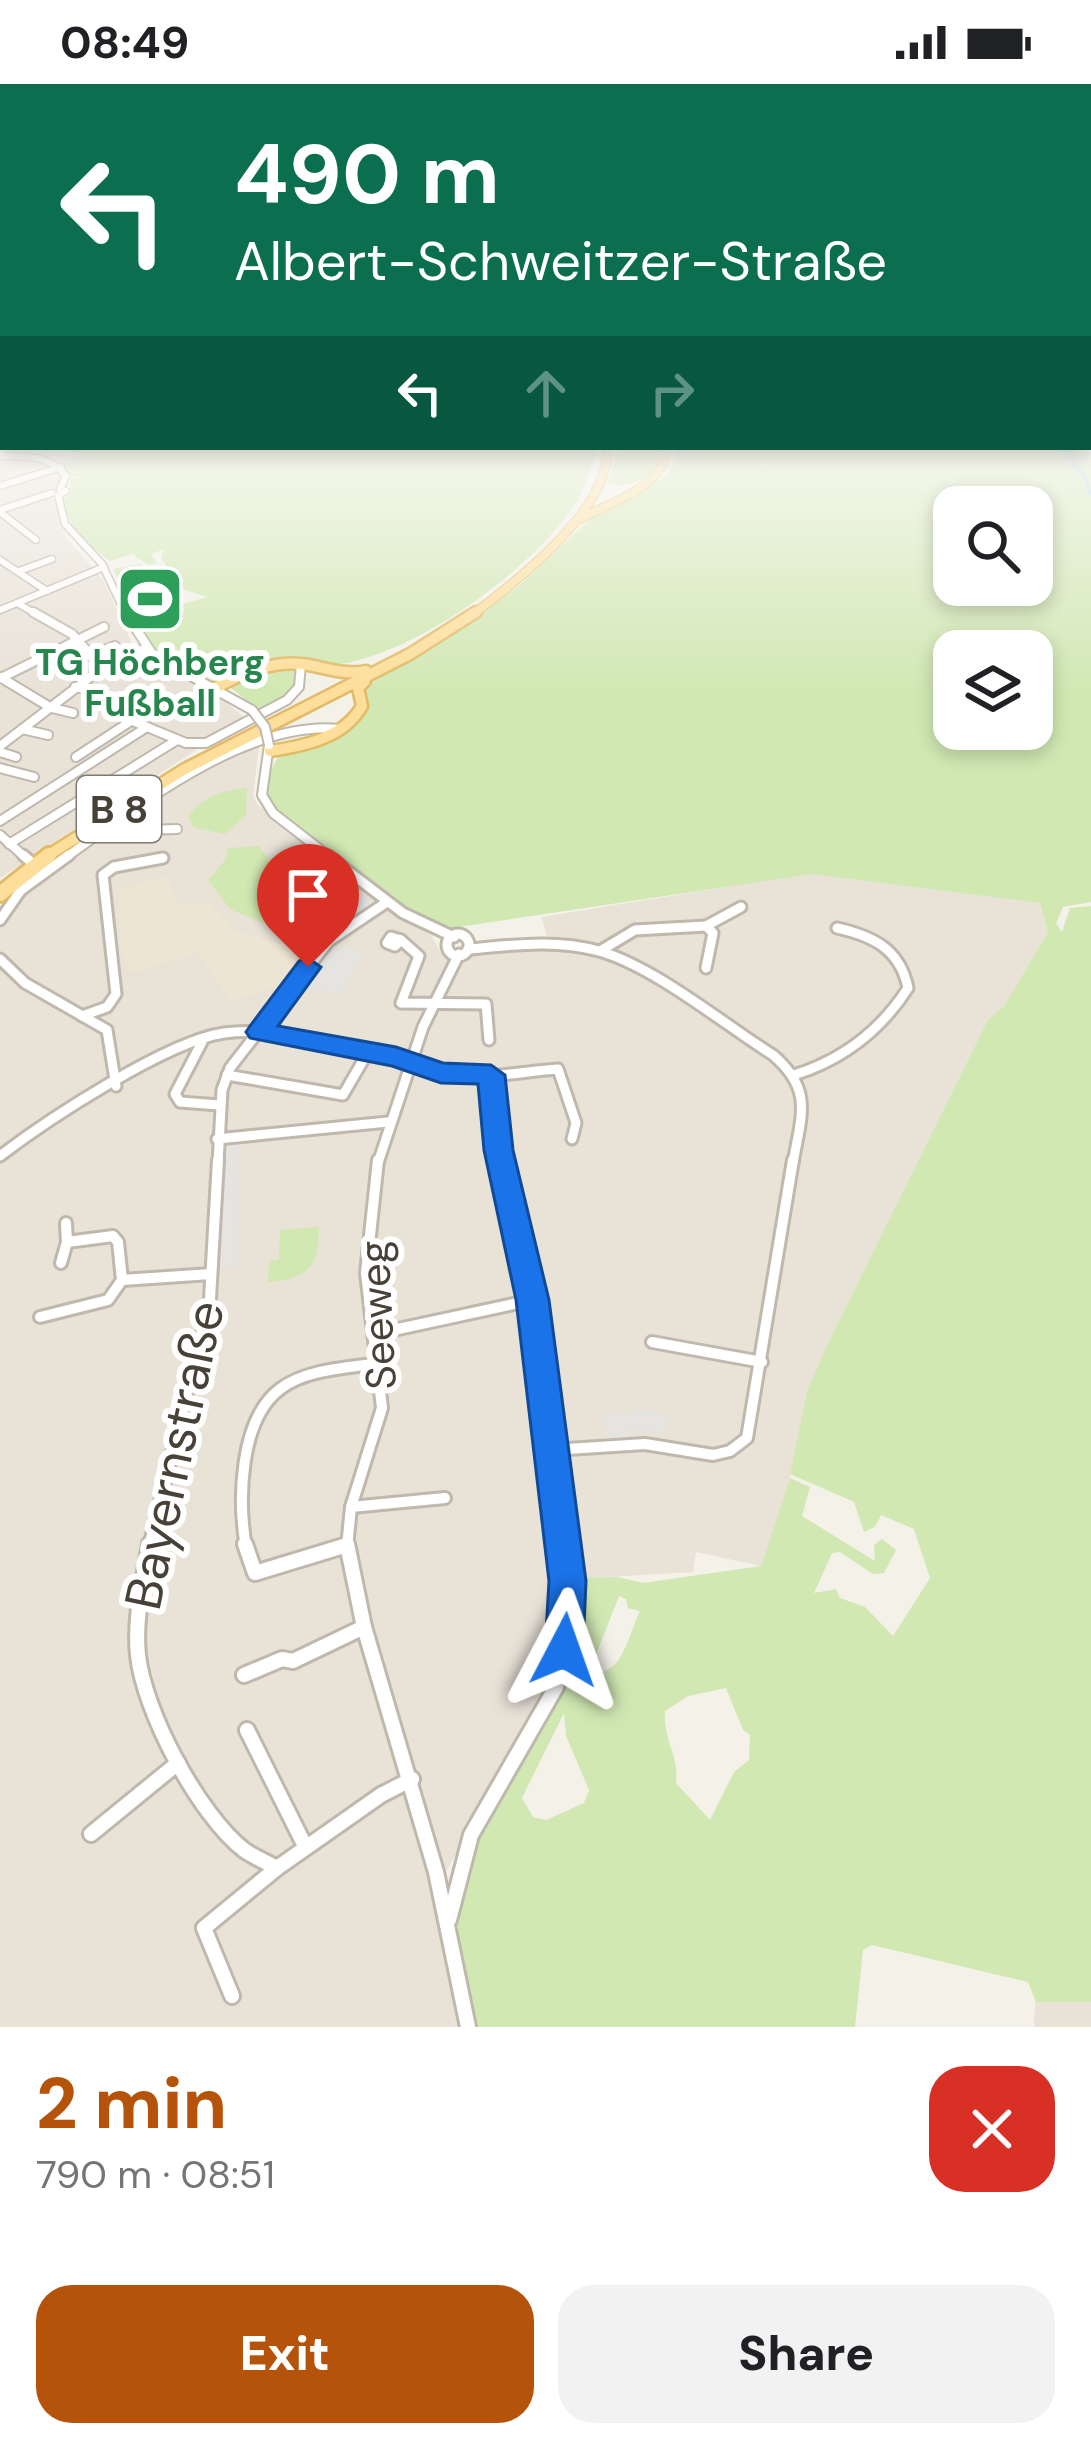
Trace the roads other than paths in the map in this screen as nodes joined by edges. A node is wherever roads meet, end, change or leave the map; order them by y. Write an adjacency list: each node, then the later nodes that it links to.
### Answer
1 (0, 511): 6 (street)
2 (59, 511): 9 (street)
3 (581, 511): 5 (main road, B 8)
4 (597, 511): 5 (main road)
5 (573, 524): 24 (main road, B 8)
6 (36, 540)
7 (52, 559): 10 (street)
8 (0, 560): 10 (street)
9 (104, 568): 12 (street); 19 (street)
10 (16, 569): 11 (street); 12 (street)
11 (0, 572)
12 (47, 591): 13 (street)
13 (17, 603): 14 (street); 16 (street)
14 (0, 610)
15 (104, 627): 16 (street)
16 (77, 639): 20 (street); 21 (street)
17 (115, 646): 21 (street)
18 (28, 648): 20 (street)
19 (146, 649): 23 (street); 29 (street)
20 (42, 654): 27 (street)
21 (87, 656): 23 (street)
22 (301, 664): 25 (main road); 29 (main road); 44 (street)
23 (103, 667): 26 (street); 28 (street)
24 (383, 667): 25 (main road); 31 (main road, B 8); 34 (main road, B 8); 36 (main road)
25 (328, 671): 31 (main road)
26 (130, 672)
27 (0, 678): 33 (street)
28 (75, 687): 30 (street); 33 (street)
29 (217, 687): 45 (street, bridge)
30 (98, 692)
31 (328, 693): 34 (main road, B 8)
32 (146, 698): 37 (street)
33 (48, 706): 35 (street); 39 (street)
34 (297, 710): 36 (main road); 57 (main road, B 8); 59 (main road, B 8)
35 (73, 713)
36 (355, 719): 41 (main road)
37 (131, 721): 38 (street); 48 (street)
38 (147, 727): 44 (street); 51 (street)
39 (22, 729): 42 (street); 43 (street)
40 (0, 730): 43 (street)
41 (339, 730): 45 (main road); 53 (street)
42 (48, 735)
43 (11, 737): 46 (street)
44 (177, 740): 55 (street)
45 (269, 748): 60 (street)
46 (0, 749): 47 (street)
47 (16, 757)
48 (76, 757)
49 (0, 768): 50 (street)
50 (34, 777)
51 (0, 821)
52 (177, 829): 53 (street)
53 (104, 832): 62 (street)
54 (0, 835): 55 (street)
55 (9, 844): 57 (street)
56 (163, 858): 74 (street)
57 (30, 861): 58 (main road, B 8)
58 (0, 884)
59 (0, 894)
60 (387, 902): 66 (street, Bayernstraße); 69 (street)
61 (741, 907): 63 (street)
62 (1, 918)
63 (706, 926): 70 (street); 72 (street)
64 (837, 928): 82 (street)
65 (401, 940): 73 (street)
66 (329, 941): 67 (street); 75 (street, Bayernstraße)
67 (301, 942)
68 (470, 945): 69 (street); 69 (street); 70 (street)
69 (452, 947): 73 (street, Seeweg)
70 (600, 951): 82 (street)
71 (0, 959): 74 (street)
72 (706, 968)
73 (433, 1006): 77 (street); 79 (street, Seeweg)
74 (82, 1016): 83 (street)
75 (260, 1032): 76 (street); 78 (street); 80 (street, Bayernstraße)
76 (206, 1038): 83 (street); 84 (street)
77 (489, 1040)
78 (368, 1052): 79 (street); 80 (street)
79 (411, 1062): 81 (street); 85 (street, Seeweg)
80 (227, 1075): 84 (street, Bayernstraße)
81 (491, 1075): 87 (street); 94 (street)
82 (794, 1075): 98 (street)
83 (116, 1086): 88 (street)
84 (219, 1105): 86 (street, Bayernstraße)
85 (388, 1122): 86 (street); 96 (street, Seeweg)
86 (217, 1139): 92 (street, Bayernstraße)
87 (572, 1139)
88 (0, 1156)
89 (67, 1223): 90 (street)
90 (67, 1241): 91 (street); 93 (street)
91 (61, 1263)
92 (212, 1274): 93 (street); 107 (street, Bayernstraße)
93 (122, 1280): 95 (street)
94 (532, 1300): 96 (street); 100 (street)
95 (40, 1317)
96 (375, 1334): 99 (street, Seeweg)
97 (652, 1342): 98 (street)
98 (762, 1362): 100 (street)
99 (379, 1363): 102 (street, Seeweg); 103 (street)
100 (552, 1450): 112 (street)
101 (446, 1498): 102 (street)
102 (351, 1507): 103 (street, Seeweg)
103 (347, 1545): 104 (street, Seeweg)
104 (364, 1627): 105 (street); 108 (street, Seeweg)
105 (244, 1675)
106 (247, 1730): 110 (street)
107 (178, 1763): 109 (street); 111 (street, Bayernstraße)
108 (412, 1780): 110 (street); 112 (street, Seeweg)
109 (91, 1834)
110 (305, 1846): 111 (street)
111 (277, 1868): 113 (street)
112 (448, 1926): 114 (street, Seeweg)
113 (232, 1996)
114 (468, 2027)

